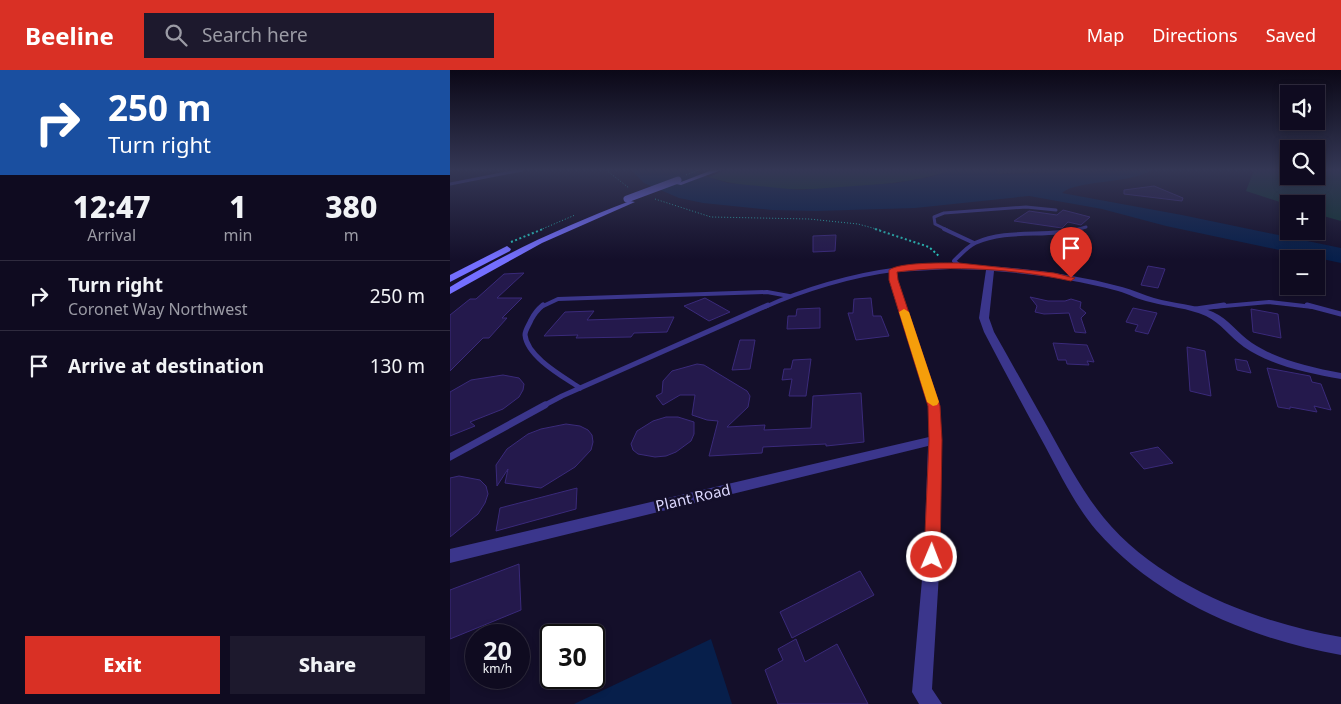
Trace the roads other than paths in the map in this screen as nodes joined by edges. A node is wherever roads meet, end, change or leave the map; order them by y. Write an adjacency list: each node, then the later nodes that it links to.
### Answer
1 (633, 200): 2 (main road)
2 (629, 201): 9 (main road); 10 (main road)
3 (1056, 210): 5 (lane)
4 (1086, 227): 5 (lane)
5 (974, 243): 6 (lane)
6 (959, 265): 7 (street); 8 (street)
7 (990, 268): 12 (street); 19 (street)
8 (893, 270): 11 (lane); 16 (street)
9 (450, 279)
10 (450, 290)
11 (789, 296): 15 (lane); 15 (lane)
12 (1194, 309): 13 (lane); 14 (street)
13 (1341, 314)
14 (1341, 376)
15 (580, 388): 17 (lane)
16 (935, 440): 18 (street, Plant Road); 20 (street)
17 (450, 457)
18 (450, 556)
19 (1341, 646)
20 (932, 704)

